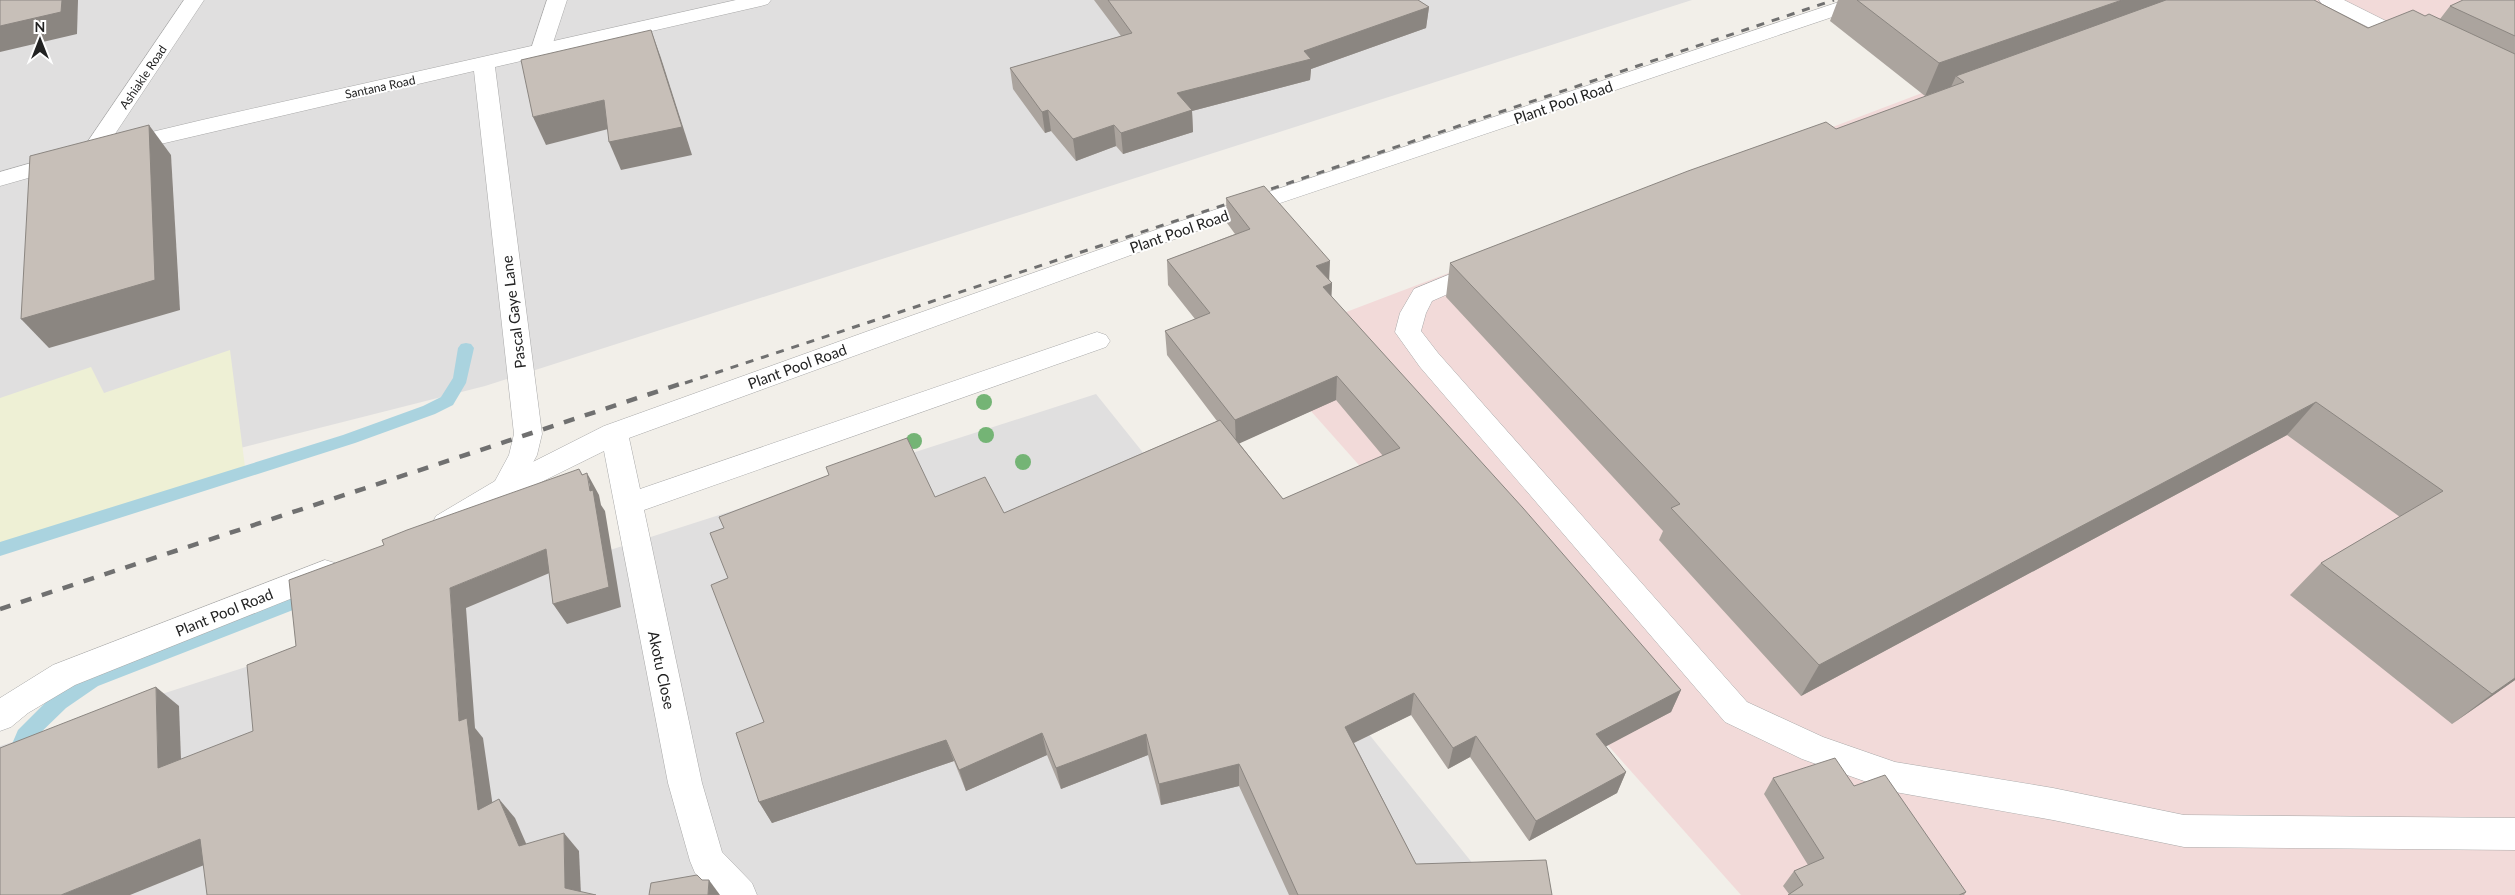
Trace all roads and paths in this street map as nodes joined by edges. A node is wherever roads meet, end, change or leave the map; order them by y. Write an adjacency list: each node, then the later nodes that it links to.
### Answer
1 (194, 0): 9 (street, Ashiakle Road)
2 (557, 0): 7 (street)
3 (761, 0): 7 (street, Santana Road)
4 (1864, 0): 13 (street, Plant Pool Road)
5 (2329, 0): 6 (street)
6 (2426, 48)
7 (541, 49): 8 (street, Santana Road)
8 (484, 64): 9 (street, Santana Road); 14 (street, Pascal Gaye Lane)
9 (91, 153): 10 (street, Santana Road)
10 (0, 179)
11 (1504, 259): 21 (street)
12 (1097, 342): 15 (street)
13 (614, 433): 14 (street, Plant Pool Road); 15 (street, Akotu Close)
14 (505, 489): 16 (street, Pascal Gaye Lane)
15 (627, 505): 22 (street, Akotu Close)
16 (420, 534)
17 (347, 563): 18 (street, Plant Pool Road)
18 (64, 675): 19 (street, Plant Pool Road); 20 (street)
19 (0, 698)
20 (0, 718)
21 (2515, 834)
22 (739, 895)

